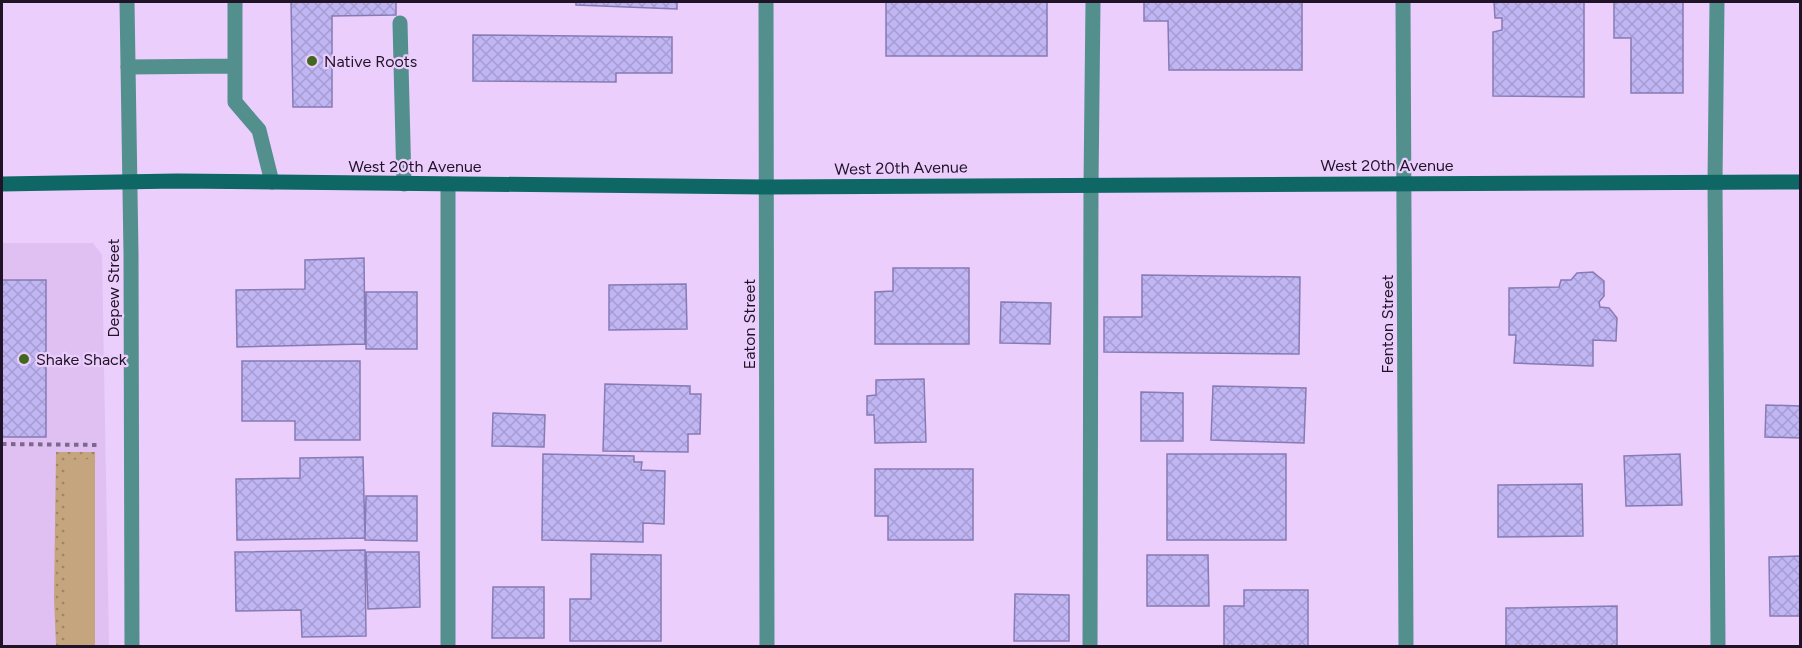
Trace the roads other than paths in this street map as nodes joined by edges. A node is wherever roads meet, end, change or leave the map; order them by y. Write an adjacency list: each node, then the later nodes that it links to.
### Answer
1 (127, 2): 9 (street, Depew Street)
2 (235, 2): 8 (street)
3 (766, 2): 19 (street, Eaton Street)
4 (1093, 2): 18 (street)
5 (1403, 2): 13 (street, Fenton Street)
6 (1717, 2): 14 (street)
7 (400, 23): 16 (street)
8 (235, 66): 9 (street); 12 (street)
9 (128, 68): 10 (street, Depew Street)
10 (129, 181): 12 (street, West 20th Avenue); 15 (street, West 20th Avenue); 20 (street, Depew Street)
11 (1800, 182): 14 (street, West 20th Avenue)
12 (272, 183): 16 (street, West 20th Avenue)
13 (1405, 183): 14 (street, West 20th Avenue); 18 (street, West 20th Avenue); 24 (street, Fenton Street)
14 (1715, 183): 25 (street)
15 (2, 184)
16 (404, 184): 17 (street, West 20th Avenue)
17 (448, 184): 19 (street, West 20th Avenue); 21 (street)
18 (1091, 185): 19 (street, West 20th Avenue); 23 (street)
19 (767, 188): 22 (street, Eaton Street)
20 (132, 646)
21 (448, 646)
22 (767, 646)
23 (1090, 646)
24 (1406, 646)
25 (1718, 646)

